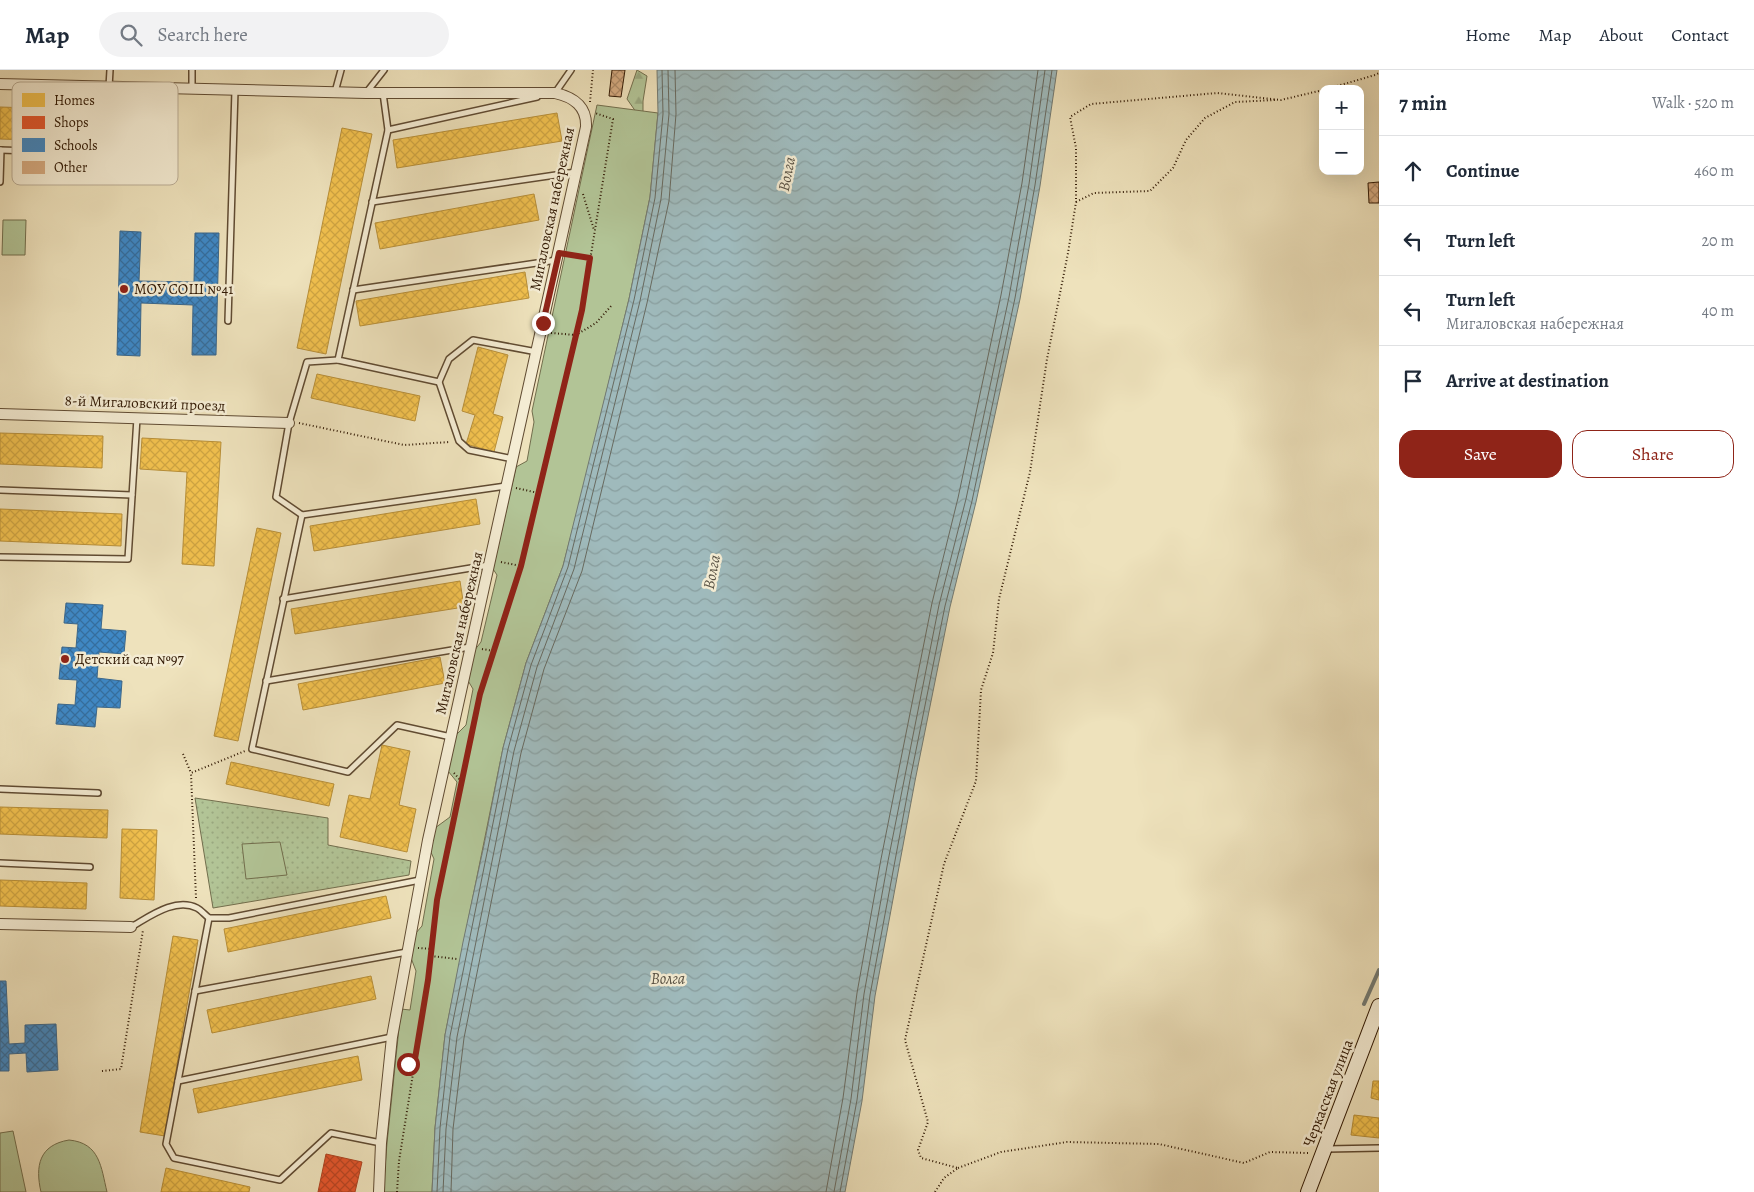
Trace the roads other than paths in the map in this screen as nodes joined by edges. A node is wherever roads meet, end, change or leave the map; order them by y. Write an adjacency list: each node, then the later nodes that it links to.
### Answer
1 (192, 70): 6 (lane)
2 (341, 70): 8 (lane)
3 (384, 70): 9 (lane)
4 (570, 70): 11 (lane)
5 (178, 90): 6 (street)
6 (192, 90): 7 (street)
7 (235, 90): 8 (street); 19 (lane)
8 (334, 92): 9 (street)
9 (366, 93): 10 (street)
10 (383, 93): 11 (street); 12 (lane)
11 (559, 94): 12 (lane); 14 (street, Мигаловская набережная)
12 (388, 130): 16 (lane)
13 (1, 150): 15 (lane)
14 (576, 172): 16 (lane); 17 (street, Мигаловская набережная)
15 (0, 182)
16 (372, 202): 18 (lane)
17 (558, 256): 18 (lane); 20 (street, Мигаловская набережная)
18 (353, 290): 21 (lane)
19 (228, 321)
20 (537, 352): 22 (lane); 26 (street, Мигаловская набережная)
21 (338, 360): 22 (lane); 25 (lane)
22 (439, 382): 26 (lane)
23 (0, 414): 24 (street, 8-й Мигаловский проезд)
24 (137, 418): 25 (street, 8-й Мигаловский проезд); 29 (lane)
25 (289, 422): 30 (lane)
26 (513, 459): 27 (street, Мигаловская набережная)
27 (507, 486): 30 (lane); 32 (street, Мигаловская набережная)
28 (0, 490): 29 (lane)
29 (132, 495): 31 (lane)
30 (302, 515): 33 (lane)
31 (0, 557)
32 (489, 566): 33 (lane); 34 (street, Мигаловская набережная)
33 (283, 600): 35 (lane)
34 (470, 647): 35 (lane); 36 (street, Мигаловская набережная)
35 (266, 681): 36 (lane)
36 (451, 736): 41 (street, Мигаловская набережная)
37 (0, 788): 38 (lane)
38 (98, 793)
39 (0, 863): 40 (lane)
40 (90, 867)
41 (421, 880): 42 (lane); 45 (street, Мигаловская набережная)
42 (209, 918): 44 (lane); 46 (lane)
43 (0, 924): 44 (street)
44 (131, 927)
45 (407, 952): 46 (lane); 48 (street, Мигаловская набережная)
46 (195, 991): 49 (lane)
47 (1379, 1006): 52 (street, Черкасская улица)
48 (392, 1037): 49 (lane); 50 (street, Мигаловская набережная)
49 (178, 1081): 50 (lane)
50 (382, 1143): 53 (street, Мигаловская набережная)
51 (1379, 1148): 52 (lane)
52 (1324, 1151): 54 (street, Черкасская улица)
53 (379, 1192)
54 (1308, 1192)

